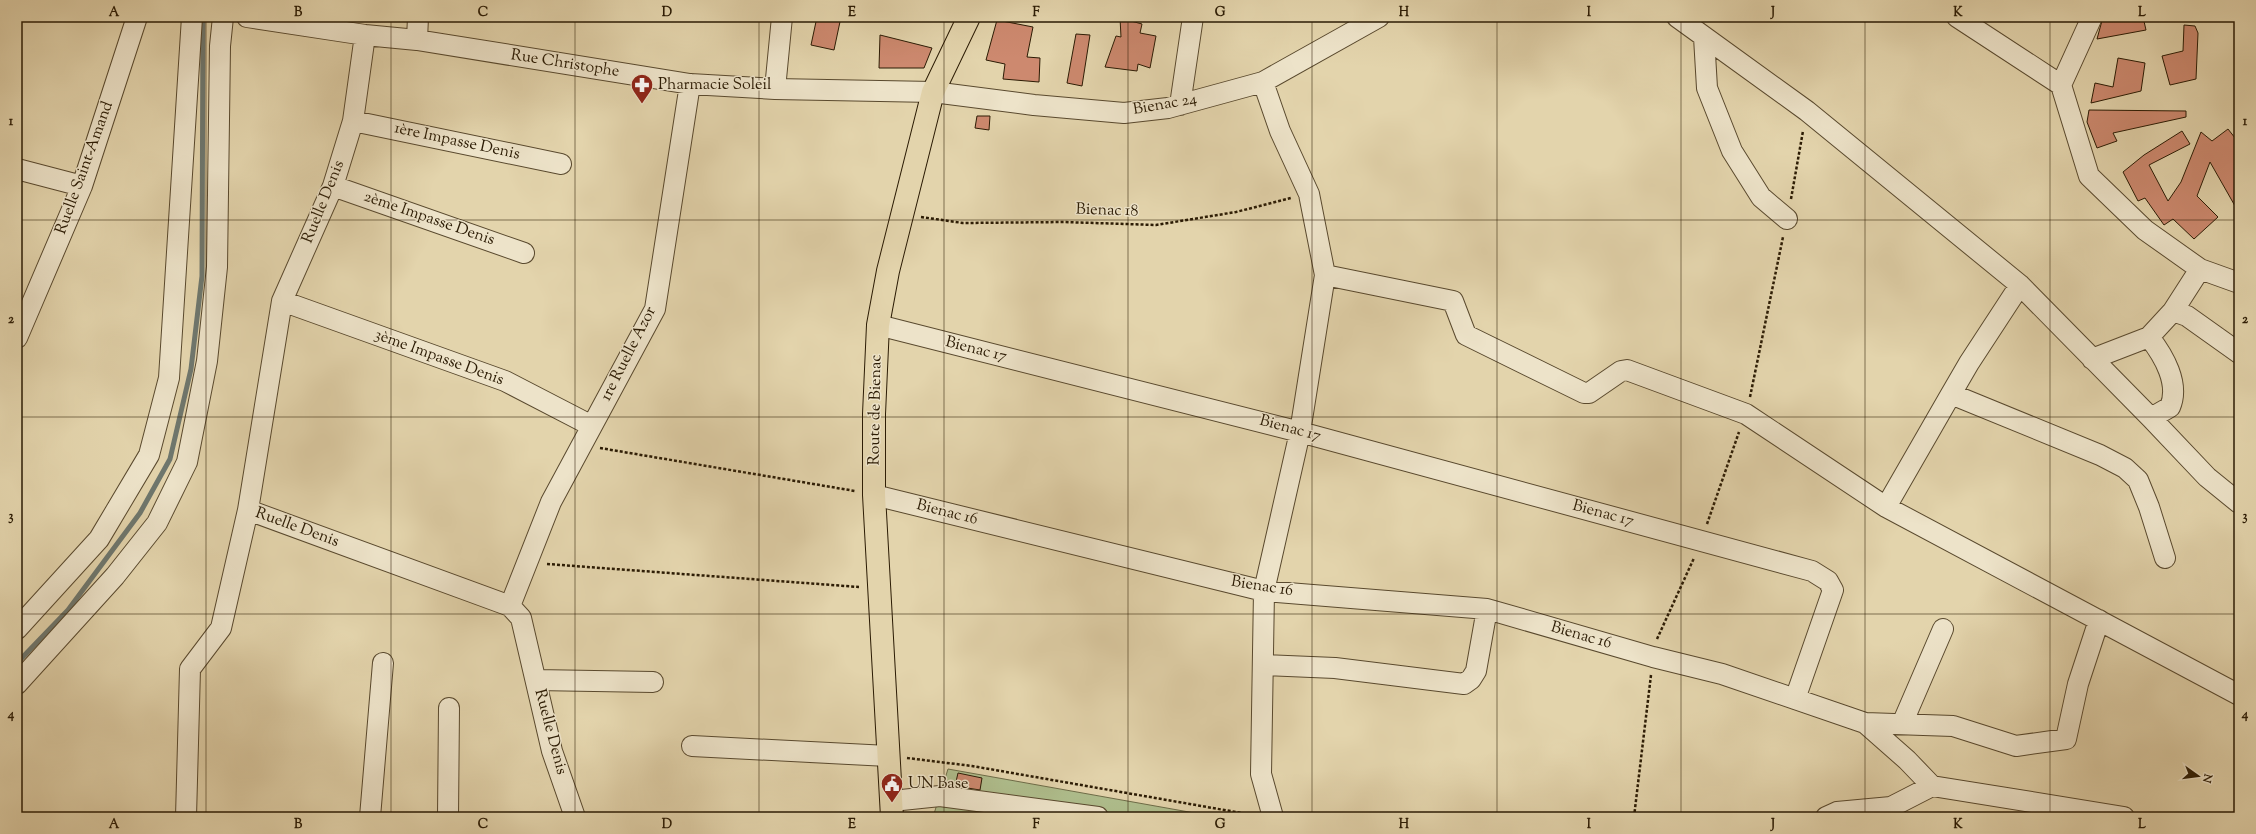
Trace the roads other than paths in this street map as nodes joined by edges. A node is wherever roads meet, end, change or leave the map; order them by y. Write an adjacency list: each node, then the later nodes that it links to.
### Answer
1 (137, 17): 25 (street, Ruelle Saint-Amand)
2 (192, 17): 53 (street)
3 (223, 17): 59 (street)
4 (247, 17): 13 (street, Rue Christophe)
5 (418, 17): 15 (street)
6 (782, 17): 19 (street)
7 (968, 17): 20 (main road, Route de Bienac)
8 (1193, 17): 21 (street)
9 (1379, 17): 16 (street, Bienac 24)
10 (1677, 17): 14 (street)
11 (1957, 17): 18 (street)
12 (2092, 17): 18 (street)
13 (365, 35): 15 (street, Rue Christophe); 22 (street, Ruelle Denis)
14 (1704, 36): 27 (street); 32 (street)
15 (417, 40): 17 (street, Rue Christophe)
16 (1263, 82): 21 (street, Bienac 24); 30 (street)
17 (690, 84): 19 (street, Rue Christophe); 42 (street, 1re Ruelle Azor)
18 (2061, 85): 29 (street)
19 (775, 89): 20 (street, Rue Christophe)
20 (933, 92): 21 (street, Bienac 24); 35 (main road, Route de Bienac)
21 (1180, 105)
22 (353, 121): 23 (street, 1ère Impasse Denis); 26 (street, Ruelle Denis)
23 (561, 164)
24 (17, 169): 25 (street)
25 (82, 186): 36 (street, Ruelle Saint-Amand)
26 (334, 186): 28 (street, 2ème Impasse Denis); 33 (street, Ruelle Denis)
27 (1787, 219)
28 (524, 252)
29 (2200, 269): 31 (street); 34 (street)
30 (1325, 275): 43 (street); 46 (street)
31 (2239, 283)
32 (2020, 285): 39 (street); 40 (street)
33 (282, 301): 42 (street, 3ème Impasse Denis); 47 (street, Ruelle Denis)
34 (2173, 311): 37 (street); 38 (street)
35 (878, 325): 43 (street, Bienac 17); 44 (main road, Route de Bienac)
36 (18, 330)
37 (2149, 337): 39 (street); 41 (street)
38 (2239, 352)
39 (2092, 359): 41 (street)
40 (1951, 394): 46 (street); 48 (street)
41 (2151, 418): 45 (street)
42 (592, 426): 50 (street, 1re Ruelle Azor)
43 (1300, 432): 49 (street); 61 (street, Bienac 17)
44 (874, 495): 49 (street, Bienac 16); 66 (main road, Route de Bienac)
45 (2239, 503)
46 (1886, 507): 52 (street)
47 (248, 510): 50 (street, Ruelle Denis); 70 (street)
48 (2165, 558)
49 (1264, 591): 51 (street, Bienac 16); 56 (street)
50 (510, 606): 57 (street, Ruelle Denis)
51 (1487, 609): 56 (street); 61 (street, Bienac 16)
52 (2098, 620): 60 (street); 64 (street)
53 (17, 629)
54 (1943, 629): 64 (street)
55 (383, 663): 71 (street)
56 (1263, 665): 69 (street)
57 (536, 680): 58 (street); 73 (street, Ruelle Denis)
58 (653, 682)
59 (17, 684)
60 (2239, 695)
61 (1795, 699): 63 (street, Bienac 16)
62 (449, 708): 72 (street)
63 (1865, 723): 64 (street); 67 (street)
64 (1902, 724)
65 (692, 746): 66 (street)
66 (888, 756): 68 (main road, Route de Bienac)
67 (1932, 786): 75 (street); 76 (street)
68 (892, 809): 74 (street)
69 (1266, 816)
70 (186, 817)
71 (370, 817)
72 (448, 817)
73 (575, 817)
74 (1098, 817)
75 (1826, 817)
76 (2124, 817)

